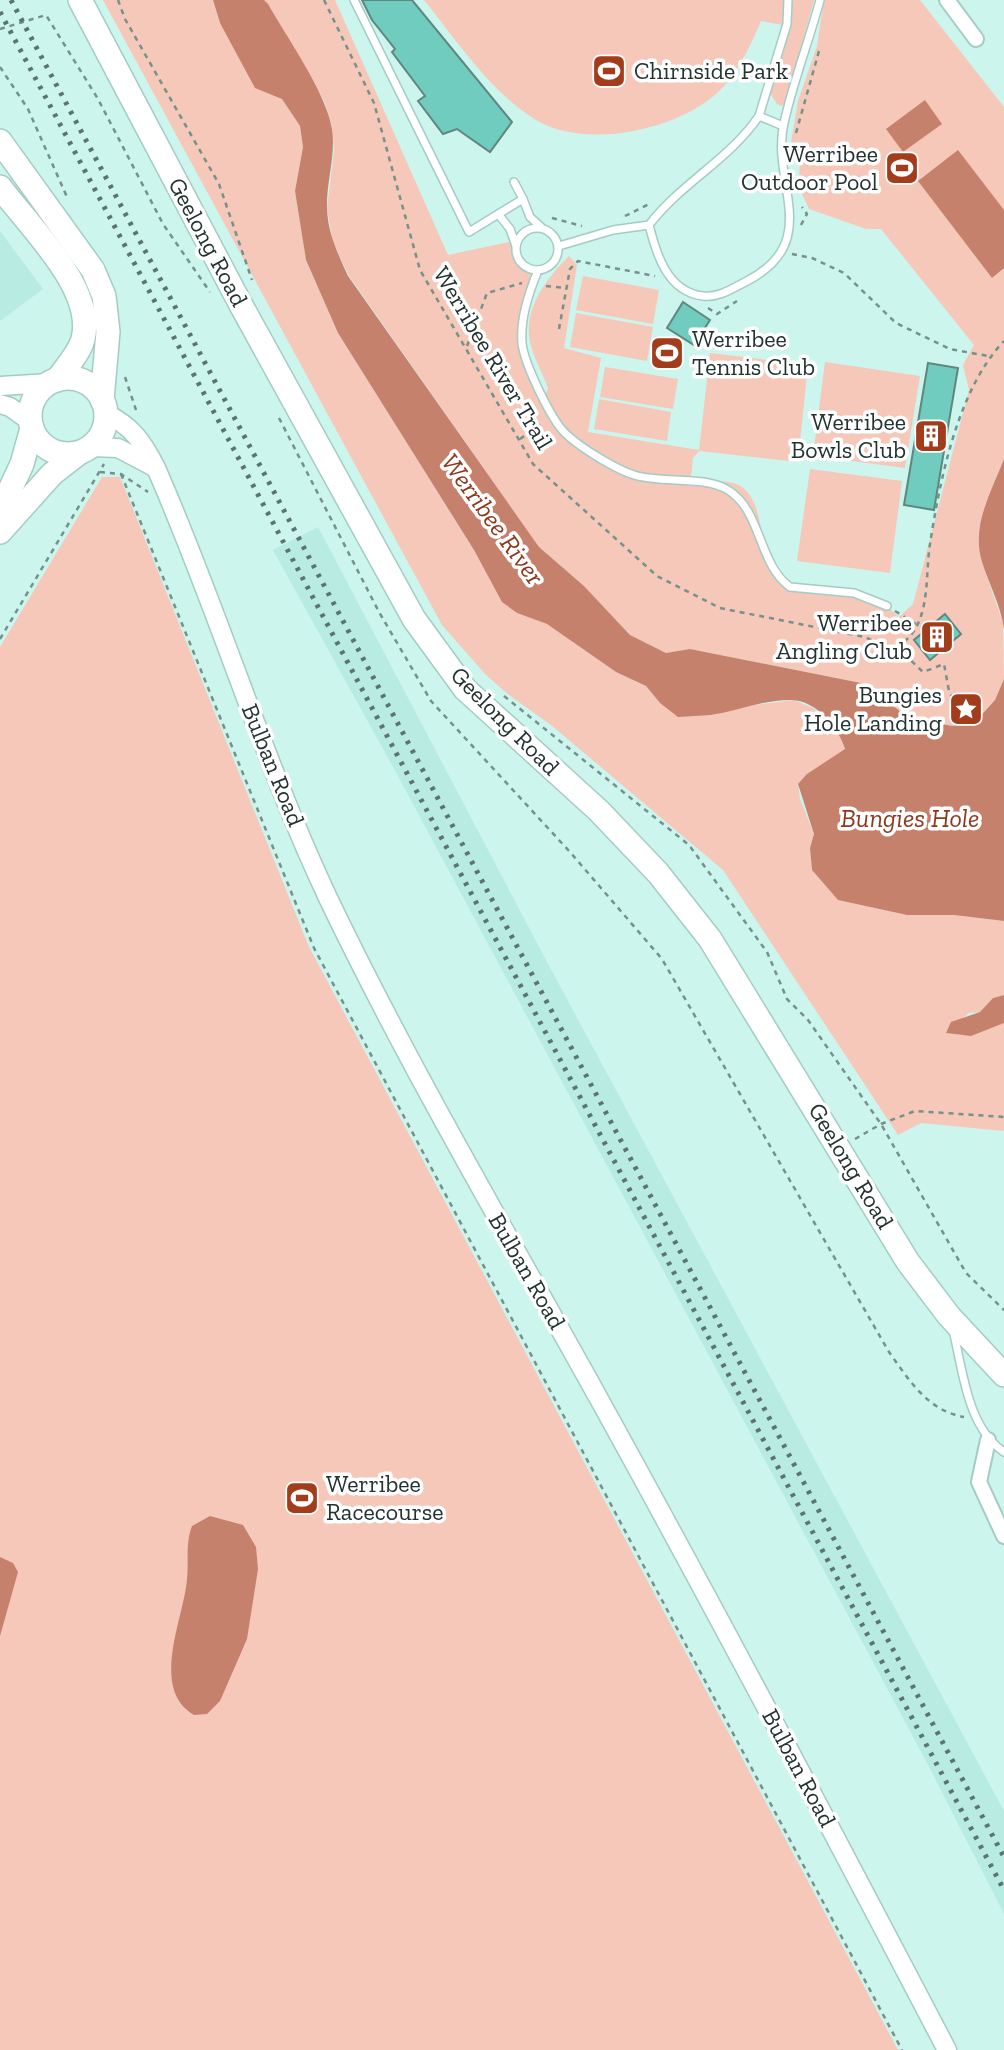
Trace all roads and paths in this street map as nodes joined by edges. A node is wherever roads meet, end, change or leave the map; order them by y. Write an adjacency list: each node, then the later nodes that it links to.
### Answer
1 (118, 0): 31 (path)
2 (324, 0): 34 (path, Werribee River Trail)
3 (354, 0): 19 (lane)
4 (788, 0): 10 (lane)
5 (820, 0): 11 (lane)
6 (947, 0): 8 (street)
7 (84, 4): 57 (main road, Geelong Road)
8 (976, 39)
9 (819, 49): 12 (path)
10 (759, 116): 11 (lane); 22 (lane)
11 (783, 126): 22 (lane)
12 (795, 138)
13 (3, 144): 15 (main road); 39 (main road)
14 (514, 182): 16 (lane)
15 (5, 194): 36 (main road)
16 (523, 200): 19 (lane); 24 (lane)
17 (654, 201): 21 (path)
18 (798, 201): 25 (path)
19 (499, 215): 27 (lane)
20 (552, 218): 23 (path)
21 (617, 220)
22 (649, 225): 26 (lane)
23 (591, 227)
24 (541, 228): 26 (lane); 27 (lane)
25 (796, 234)
26 (559, 246): 29 (lane)
27 (516, 247): 29 (lane)
28 (788, 253): 35 (path)
29 (538, 271): 30 (lane)
30 (533, 284): 32 (path); 34 (path); 40 (lane)
31 (253, 285)
32 (567, 288)
33 (1004, 341): 35 (path)
34 (467, 346): 42 (path, Werribee River Trail)
35 (989, 356): 50 (path)
36 (53, 381): 37 (street); 39 (main road); 41 (main road)
37 (0, 386)
38 (0, 404): 41 (street)
39 (103, 406): 44 (main road); 45 (street, Bulban Road)
40 (554, 415): 42 (path); 49 (lane)
41 (31, 425): 44 (main road); 47 (main road)
42 (520, 439): 52 (path, Werribee River Trail)
43 (118, 448): 44 (street); 45 (street); 46 (path)
44 (85, 450): 48 (main road)
45 (156, 468): 65 (street, Bulban Road)
46 (100, 472): 51 (path); 64 (path)
47 (0, 511)
48 (0, 532)
49 (887, 606): 50 (path)
50 (916, 624): 52 (path)
51 (0, 639)
52 (897, 646): 54 (path)
53 (495, 688): 56 (path)
54 (975, 702)
55 (1004, 1116): 56 (path)
56 (881, 1124): 57 (path); 58 (path)
57 (840, 1148): 59 (main road, Geelong Road)
58 (1004, 1310)
59 (949, 1316): 60 (main road, Geelong Road); 61 (lane)
60 (1004, 1375)
61 (988, 1440): 62 (lane); 63 (street)
62 (1004, 1452)
63 (1004, 1536)
64 (902, 2050)
65 (947, 2050)

